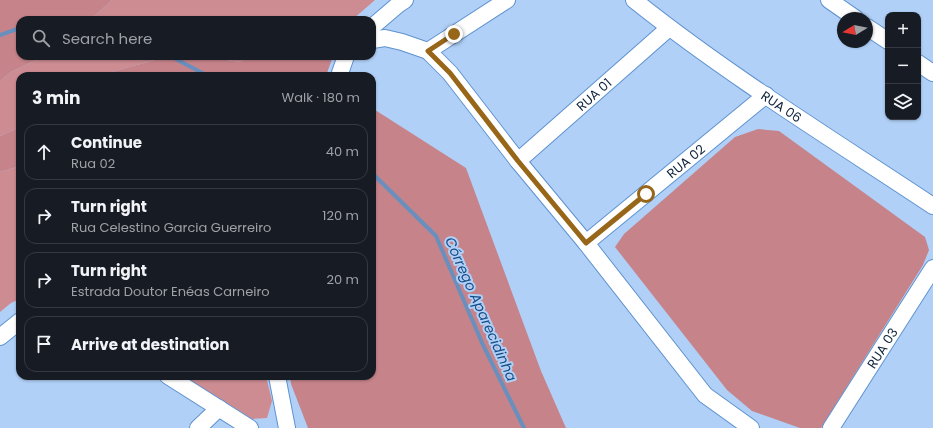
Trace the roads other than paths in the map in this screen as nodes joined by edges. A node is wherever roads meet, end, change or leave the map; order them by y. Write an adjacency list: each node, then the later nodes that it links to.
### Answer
1 (405, 0): 6 (street)
2 (507, 0): 11 (street)
3 (634, 0): 7 (street, RUA 06)
4 (829, 0): 5 (street)
5 (846, 12)
6 (376, 24)
7 (669, 28): 16 (street, RUA 06); 17 (street, RUA 01)
8 (873, 31): 10 (street)
9 (376, 39): 11 (street)
10 (885, 40)
11 (428, 51): 17 (street)
12 (345, 60): 14 (street)
13 (921, 65): 15 (street)
14 (340, 72)
15 (933, 73)
16 (766, 95): 18 (street, RUA 06); 19 (street, RUA 02)
17 (518, 161): 19 (street)
18 (933, 206)
19 (586, 243): 29 (street)
20 (933, 268): 30 (street, RUA 03)
21 (16, 324): 22 (street)
22 (0, 337)
23 (174, 380): 25 (street)
24 (278, 380): 28 (street)
25 (219, 408): 26 (street); 27 (street)
26 (198, 428)
27 (250, 428)
28 (288, 428)
29 (751, 428)
30 (831, 428)

